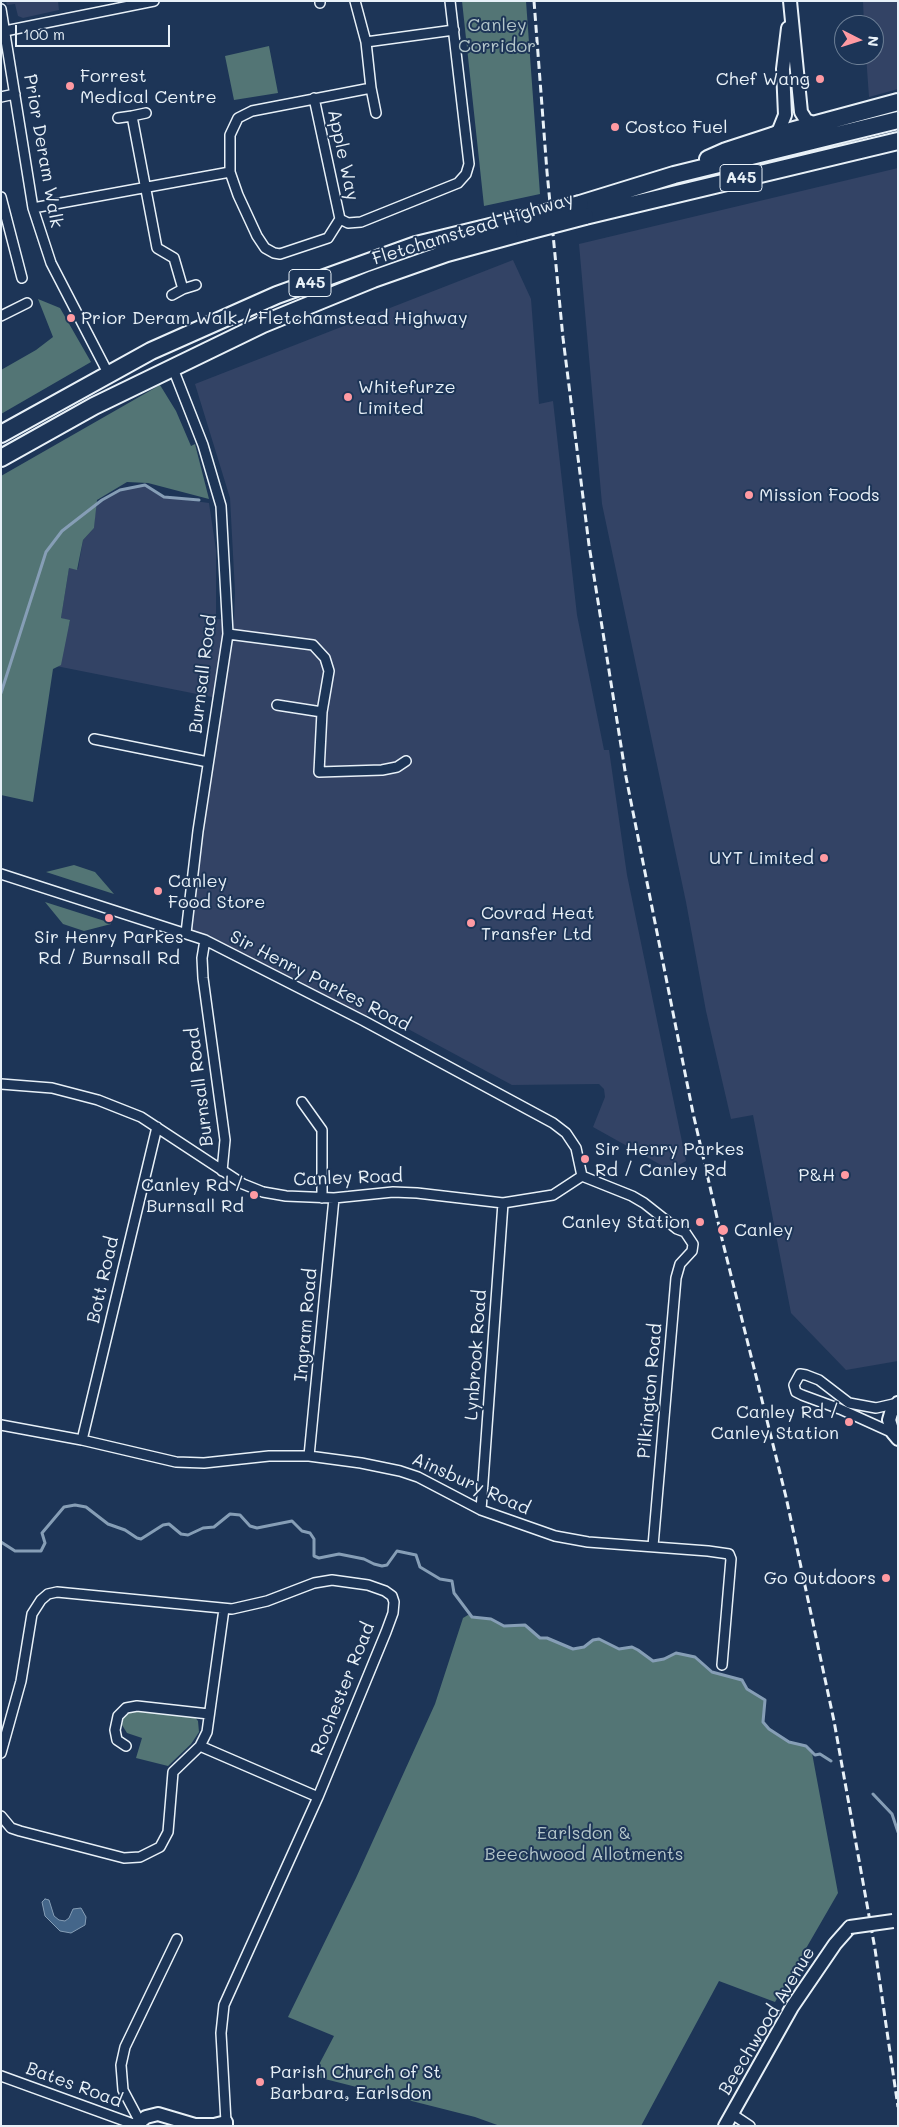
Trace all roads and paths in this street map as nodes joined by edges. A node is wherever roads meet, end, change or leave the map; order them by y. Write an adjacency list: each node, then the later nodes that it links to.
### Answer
1 (154, 1): 4 (street)
2 (355, 1): 9 (street)
3 (450, 1): 7 (street)
4 (121, 4): 8 (street)
5 (790, 7): 20 (street); 21 (street)
6 (1, 9): 8 (street, Prior Deram Walk)
7 (454, 30): 9 (street); 29 (street)
8 (5, 31): 11 (street, Prior Deram Walk)
9 (366, 42): 10 (street)
10 (371, 88): 13 (street); 16 (street)
11 (15, 94): 12 (street); 27 (street, Prior Deram Walk)
12 (1, 97)
13 (314, 98): 23 (street); 29 (street, Apple Way)
14 (898, 102): 20 (highway)
15 (146, 113): 17 (street)
16 (376, 113)
17 (132, 116): 18 (street); 25 (street)
18 (118, 118)
19 (898, 120): 24 (highway, Fletchamstead Highway / A45)
20 (815, 124): 21 (highway)
21 (772, 136): 24 (highway)
22 (898, 141): 28 (highway, Fletchamstead Highway / A45)
23 (230, 172): 25 (street); 29 (street)
24 (674, 175): 28 (highway, Fletchamstead Highway / A45)
25 (145, 187): 27 (street); 33 (street)
26 (1, 197): 31 (street)
27 (33, 208): 38 (street, Prior Deram Walk)
28 (582, 210): 30 (highway, Fletchamstead Highway / A45, bridge)
29 (340, 219)
30 (523, 226): 37 (highway, Fletchamstead Highway / A45); 38 (highway, Fletchamstead Highway / A45)
31 (19, 274)
32 (196, 285): 33 (street)
33 (183, 289): 34 (street)
34 (172, 295)
35 (27, 302): 36 (street)
36 (1, 316)
37 (172, 366): 40 (highway, Fletchamstead Highway / A45); 41 (street, Burnsall Road)
38 (108, 373): 39 (highway, Fletchamstead Highway / A45)
39 (1, 434)
40 (1, 458)
41 (228, 634): 43 (street); 46 (street, Burnsall Road)
42 (277, 706): 43 (street)
43 (322, 712): 45 (street)
44 (94, 739): 46 (street)
45 (406, 761)
46 (208, 762): 48 (street, Burnsall Road)
47 (1, 874): 48 (street, Sir Henry Parkes Road)
48 (186, 933): 49 (street, Sir Henry Parkes Road)
49 (205, 940): 53 (street, Burnsall Road); 54 (street, Sir Henry Parkes Road)
50 (1, 1084): 52 (street, Canley Road)
51 (302, 1102): 55 (street)
52 (158, 1127): 53 (street, Canley Road); 61 (street, Bott Road)
53 (222, 1171): 55 (street, Canley Road)
54 (582, 1176): 57 (street, Canley Road); 64 (street, Pilkington Road)
55 (322, 1198): 56 (street, Canley Road)
56 (334, 1198): 57 (street, Canley Road); 62 (street, Ingram Road)
57 (503, 1204): 63 (street, Lynbrook Road)
58 (898, 1403): 60 (street); 60 (street)
59 (1, 1425): 61 (street, Ainsbury Road)
60 (895, 1436)
61 (82, 1440): 62 (street, Ainsbury Road)
62 (309, 1456): 63 (street, Ainsbury Road)
63 (481, 1510): 64 (street, Ainsbury Road)
64 (653, 1546): 66 (street, Ainsbury Road)
65 (224, 1609): 67 (street); 70 (street, Rochester Road); 71 (street, Rochester Road)
66 (722, 1665)
67 (209, 1714): 68 (street); 69 (street)
68 (126, 1746)
69 (200, 1746): 71 (street); 72 (street)
70 (1, 1753)
71 (318, 1797): 77 (street, Rochester Road)
72 (1, 1816)
73 (896, 1920): 76 (street, Beechwood Avenue, bridge)
74 (177, 1939): 78 (street)
75 (1, 2076): 78 (street, Bates Road)
76 (732, 2114): 79 (street, Beechwood Avenue); 80 (street)
77 (226, 2124): 78 (street)
78 (137, 2125)
79 (725, 2126)
80 (750, 2126)

